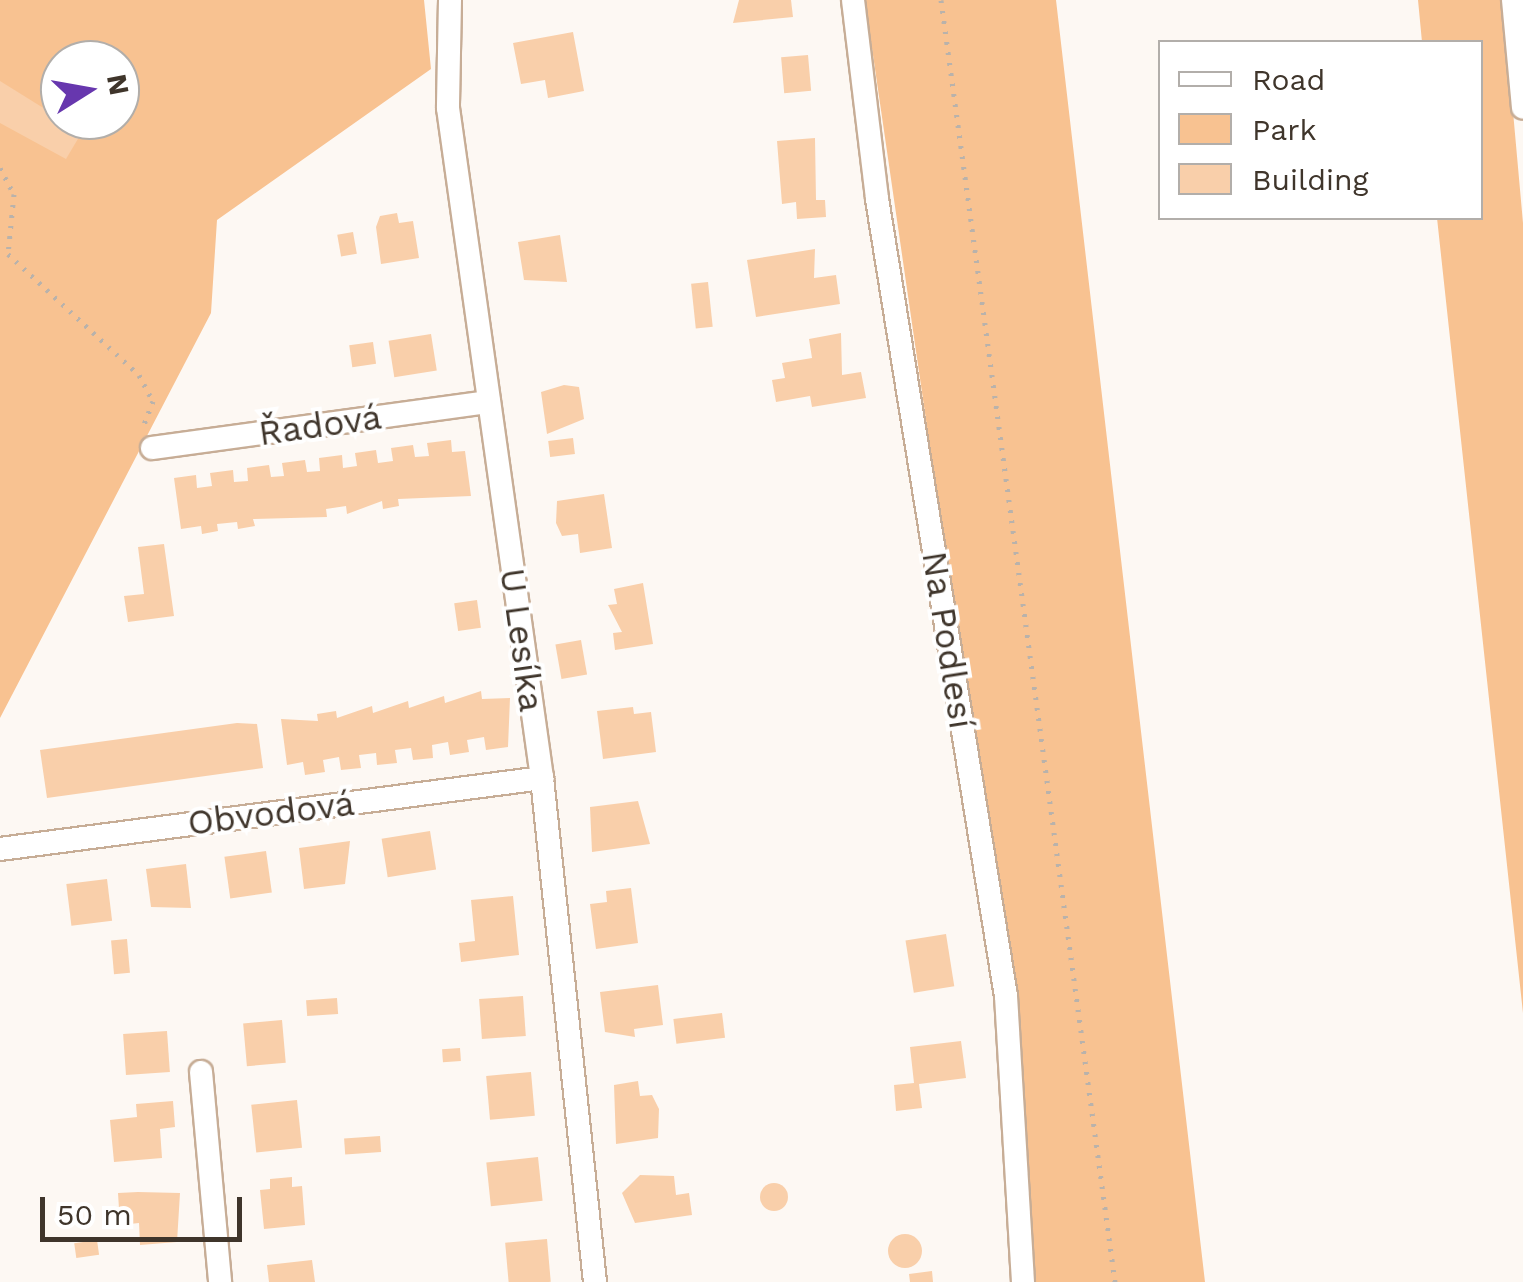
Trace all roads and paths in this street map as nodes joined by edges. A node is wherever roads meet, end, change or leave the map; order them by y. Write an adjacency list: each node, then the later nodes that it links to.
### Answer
1 (450, 0): 7 (street, U Lesíka)
2 (853, 0): 14 (street, Na Podlesí)
3 (941, 0): 15 (path)
4 (1514, 0): 5 (street)
5 (1523, 108)
6 (0, 168): 8 (path)
7 (489, 402): 8 (street, Řadová); 9 (street, U Lesíka)
8 (152, 448)
9 (542, 778): 10 (street, Obvodová); 13 (street, U Lesíka)
10 (0, 849)
11 (200, 1072): 12 (street)
12 (220, 1282)
13 (595, 1282)
14 (1023, 1282)
15 (1115, 1282)

